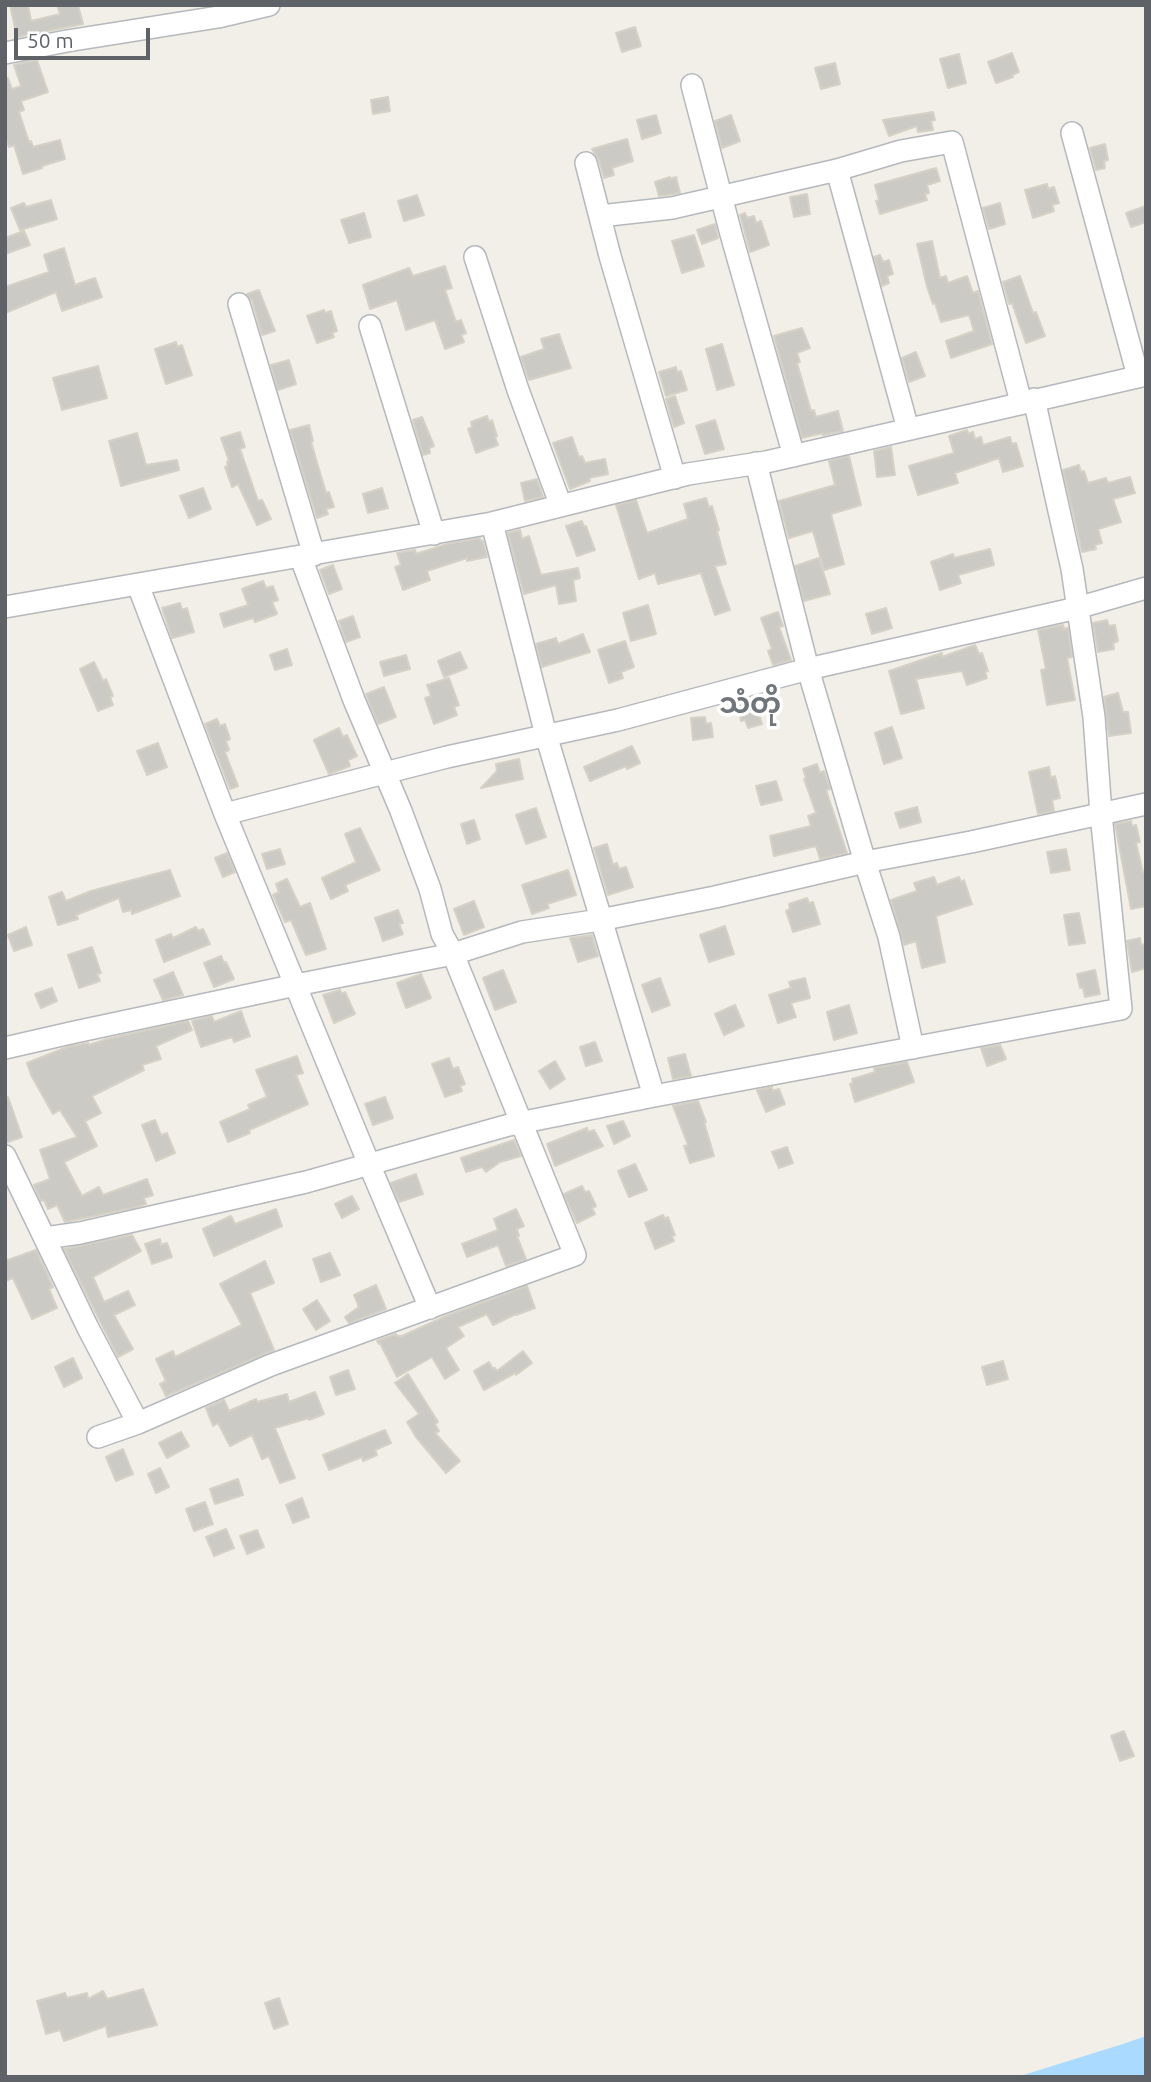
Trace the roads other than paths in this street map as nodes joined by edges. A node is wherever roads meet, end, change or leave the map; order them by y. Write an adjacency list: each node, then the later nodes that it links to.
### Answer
1 (269, 5): 2 (street)
2 (5, 53)
3 (692, 85): 7 (street)
4 (1072, 133): 12 (street)
5 (586, 163): 8 (street)
6 (836, 170): 7 (street); 13 (street); 14 (street)
7 (721, 196): 8 (street); 15 (street)
8 (600, 216): 17 (street)
9 (475, 257): 18 (street)
10 (239, 304): 21 (street)
11 (370, 326): 20 (street)
12 (1142, 375): 13 (street)
13 (1028, 401): 14 (street); 25 (street)
14 (908, 429): 15 (street)
15 (794, 456): 16 (street)
16 (757, 463): 17 (street); 26 (street)
17 (675, 478): 18 (street)
18 (561, 506): 19 (street)
19 (492, 523): 20 (street); 27 (street)
20 (434, 534): 21 (street)
21 (307, 557): 22 (street); 28 (street)
22 (138, 585): 24 (street); 30 (street)
23 (1146, 588): 25 (street)
24 (5, 607)
25 (1077, 608): 26 (street); 31 (street)
26 (808, 669): 27 (street); 32 (street)
27 (546, 736): 28 (street); 33 (street)
28 (384, 772): 30 (street); 34 (street)
29 (1146, 804): 31 (street)
30 (225, 814): 35 (street)
31 (1101, 814): 32 (street); 37 (street)
32 (865, 862): 33 (street); 37 (street)
33 (600, 920): 34 (street); 38 (street)
34 (453, 954): 35 (street); 39 (street)
35 (296, 985): 36 (street); 41 (street)
36 (5, 1048)
37 (913, 1048): 38 (street)
38 (654, 1096): 39 (street)
39 (522, 1122): 41 (street); 43 (street)
40 (5, 1156): 42 (street)
41 (369, 1164): 42 (street); 43 (street)
42 (45, 1238): 44 (street)
43 (430, 1308): 44 (street)
44 (138, 1423): 45 (street)
45 (98, 1437)

